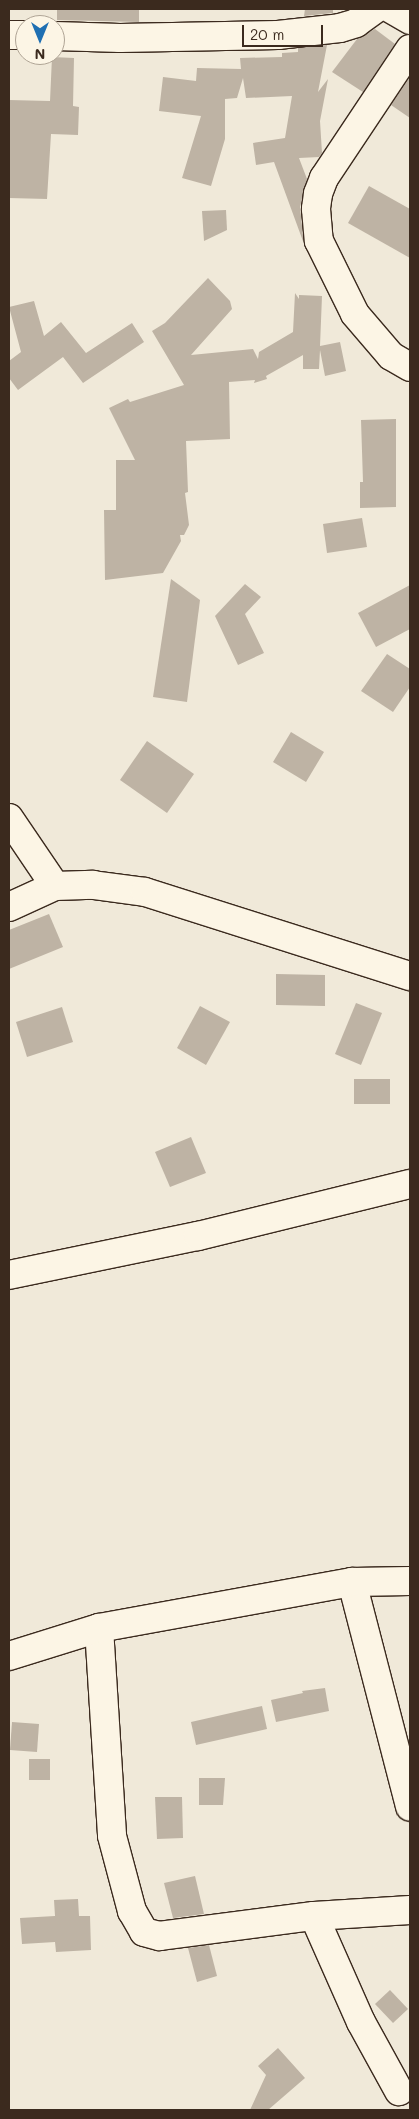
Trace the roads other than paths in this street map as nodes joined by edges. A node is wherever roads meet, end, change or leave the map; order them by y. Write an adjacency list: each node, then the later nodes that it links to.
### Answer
1 (375, 9): 4 (street)
2 (391, 9): 3 (street)
3 (410, 20)
4 (65, 36)
5 (410, 49): 6 (street)
6 (410, 367)
7 (9, 818): 8 (street)
8 (55, 886): 9 (street); 10 (street)
9 (9, 907)
10 (410, 976)
11 (410, 1184): 12 (street)
12 (9, 1275)
13 (410, 1581): 14 (street)
14 (352, 1582): 15 (street); 17 (street)
15 (99, 1628): 16 (street); 19 (street)
16 (9, 1656)
17 (410, 1808)
18 (410, 1910): 19 (street)
19 (314, 1916): 20 (street)
20 (399, 2091)

